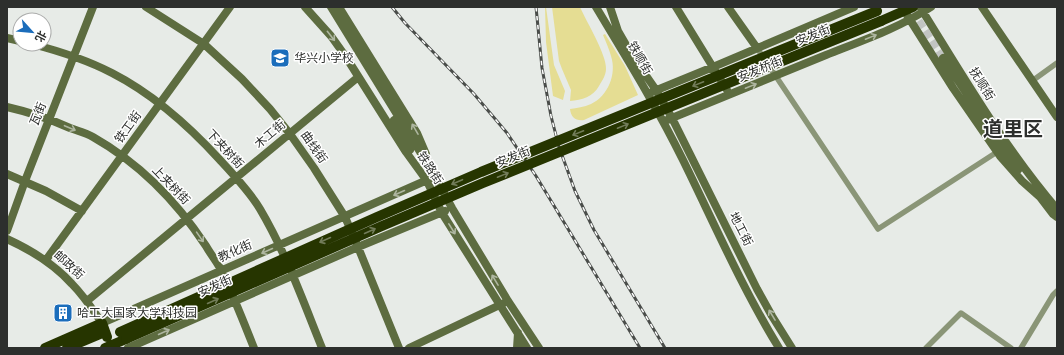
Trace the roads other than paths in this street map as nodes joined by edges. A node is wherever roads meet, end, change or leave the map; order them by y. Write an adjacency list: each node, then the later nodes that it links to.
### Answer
1 (93, 7): 22 (main road, 瓦街)
2 (146, 7): 19 (main road, 曲线街)
3 (230, 7): 19 (main road, 铁工街)
4 (305, 7): 44 (main road, 铁路街, one-way to 44)
5 (324, 7): 35 (main road)
6 (331, 7): 35 (main road)
7 (339, 7): 44 (main road, 铁路街, one-way to 7)
8 (596, 7): 30 (main road, 铁顺街)
9 (610, 7): 29 (main road, 铁顺街)
10 (676, 7): 25 (main road)
11 (728, 7): 20 (main road)
12 (854, 7): 16 (main road, 安发桥街)
13 (931, 7): 17 (main road, 安发桥街)
14 (982, 7): 28 (main road)
15 (881, 8): 70 (highway, 安发街, one-way to 70, bridge)
16 (843, 9): 20 (main road, 安发桥街)
17 (921, 10): 18 (main road, 安发桥街); 48 (main road, 抚顺街)
18 (909, 12): 26 (main road, 安发桥街, one-way to 18); 40 (main road, 抚顺街); 70 (highway, 安发街, one-way to 18, bridge)
19 (204, 44): 32 (main road, 铁工街); 39 (main road, 曲线街)
20 (757, 48): 25 (main road, 安发桥街); 26 (street)
21 (52, 50): 22 (main road, 下夹树街)
22 (74, 57): 32 (main road, 下夹树街); 37 (main road, 瓦街)
23 (943, 58): 46 (main road, 抚顺街)
24 (1057, 63): 28 (street)
25 (713, 67): 29 (main road, 安发桥街); 31 (main road)
26 (776, 76): 31 (main road, 安发桥街, one-way to 26); 40 (street)
27 (357, 78): 39 (main road, 木工街)
28 (1032, 81): 34 (main road)
29 (656, 90): 30 (main road, 安发桥街); 36 (main road, 铁顺街)
30 (647, 94): 38 (main road, 铁顺街)
31 (729, 94): 36 (main road, 安发桥街)
32 (160, 104): 41 (main road, 铁工街); 43 (main road, 下夹树街)
33 (7, 106): 37 (main road, 上夹树街)
34 (1057, 117)
35 (396, 118): 44 (main road)
36 (672, 118): 38 (main road, 安发桥街); 82 (main road, 地工街, one-way to 36)
37 (49, 119): 41 (main road, 上夹树街, one-way to 41); 45 (main road, 瓦街)
38 (663, 122): 81 (main road, 地工街)
39 (290, 134): 43 (main road, 木工街); 51 (main road, 曲线街)
40 (997, 152): 46 (main road, 抚顺街)
41 (122, 156): 49 (main road, 铁工街); 53 (main road, 上夹树街)
42 (7, 174): 45 (main road)
43 (236, 178): 53 (main road, 木工街); 56 (main road, 下夹树街)
44 (430, 179): 47 (main road, 铁路街); 50 (main road, 铁路街); 51 (main road, 教化街, one-way to 51)
45 (25, 181): 49 (main road); 54 (main road, 瓦街)
46 (1040, 197): 52 (main road, 抚顺街)
47 (452, 208): 50 (main road, 教化街); 65 (main road, 铁路街, one-way to 47)
48 (1057, 209)
49 (82, 211): 58 (main road, 铁工街)
50 (442, 213): 57 (main road, 教化街); 66 (main road, 铁路街, one-way to 66)
51 (345, 217): 56 (main road, 教化街); 57 (main road, 曲线街)
52 (1057, 217)
53 (186, 219): 59 (main road, 上夹树街, one-way to 59); 63 (main road, 木工街)
54 (7, 231)
55 (7, 238): 58 (main road, 邮政街)
56 (280, 245): 59 (main road, 教化街, one-way to 59); 60 (main road, 下夹树街)
57 (358, 247): 60 (main road, 教化街); 76 (main road, 曲线街)
58 (46, 260): 63 (main road, 邮政街)
59 (222, 271): 64 (main road, 上夹树街); 69 (main road, 教化街)
60 (294, 276): 64 (main road, 教化街); 75 (main road, 下夹树街)
61 (1057, 288): 62 (street)
62 (1055, 293): 85 (street)
63 (87, 301): 69 (main road, 邮政街)
64 (235, 301): 70 (main road, 教化街, one-way to 64); 74 (main road, 上夹树街)
65 (508, 301): 66 (main road); 67 (main road, 铁路街)
66 (500, 305): 68 (main road, 铁路街); 77 (main road)
67 (519, 317): 68 (main road); 80 (main road, 铁路街)
68 (518, 333): 78 (main road); 79 (main road, 铁路街)
69 (108, 339): 70 (highway, 教化街); 71 (highway, 教化街); 72 (highway, 教化街); 73 (highway, 教化街)
70 (125, 340)
71 (45, 348)
72 (68, 348)
73 (83, 348)
74 (254, 348)
75 (322, 348)
76 (399, 348)
77 (409, 348)
78 (517, 348)
79 (527, 348)
80 (539, 348)
81 (779, 348)
82 (792, 348)
83 (926, 348): 84 (street)
84 (1011, 348)
85 (1021, 348)

